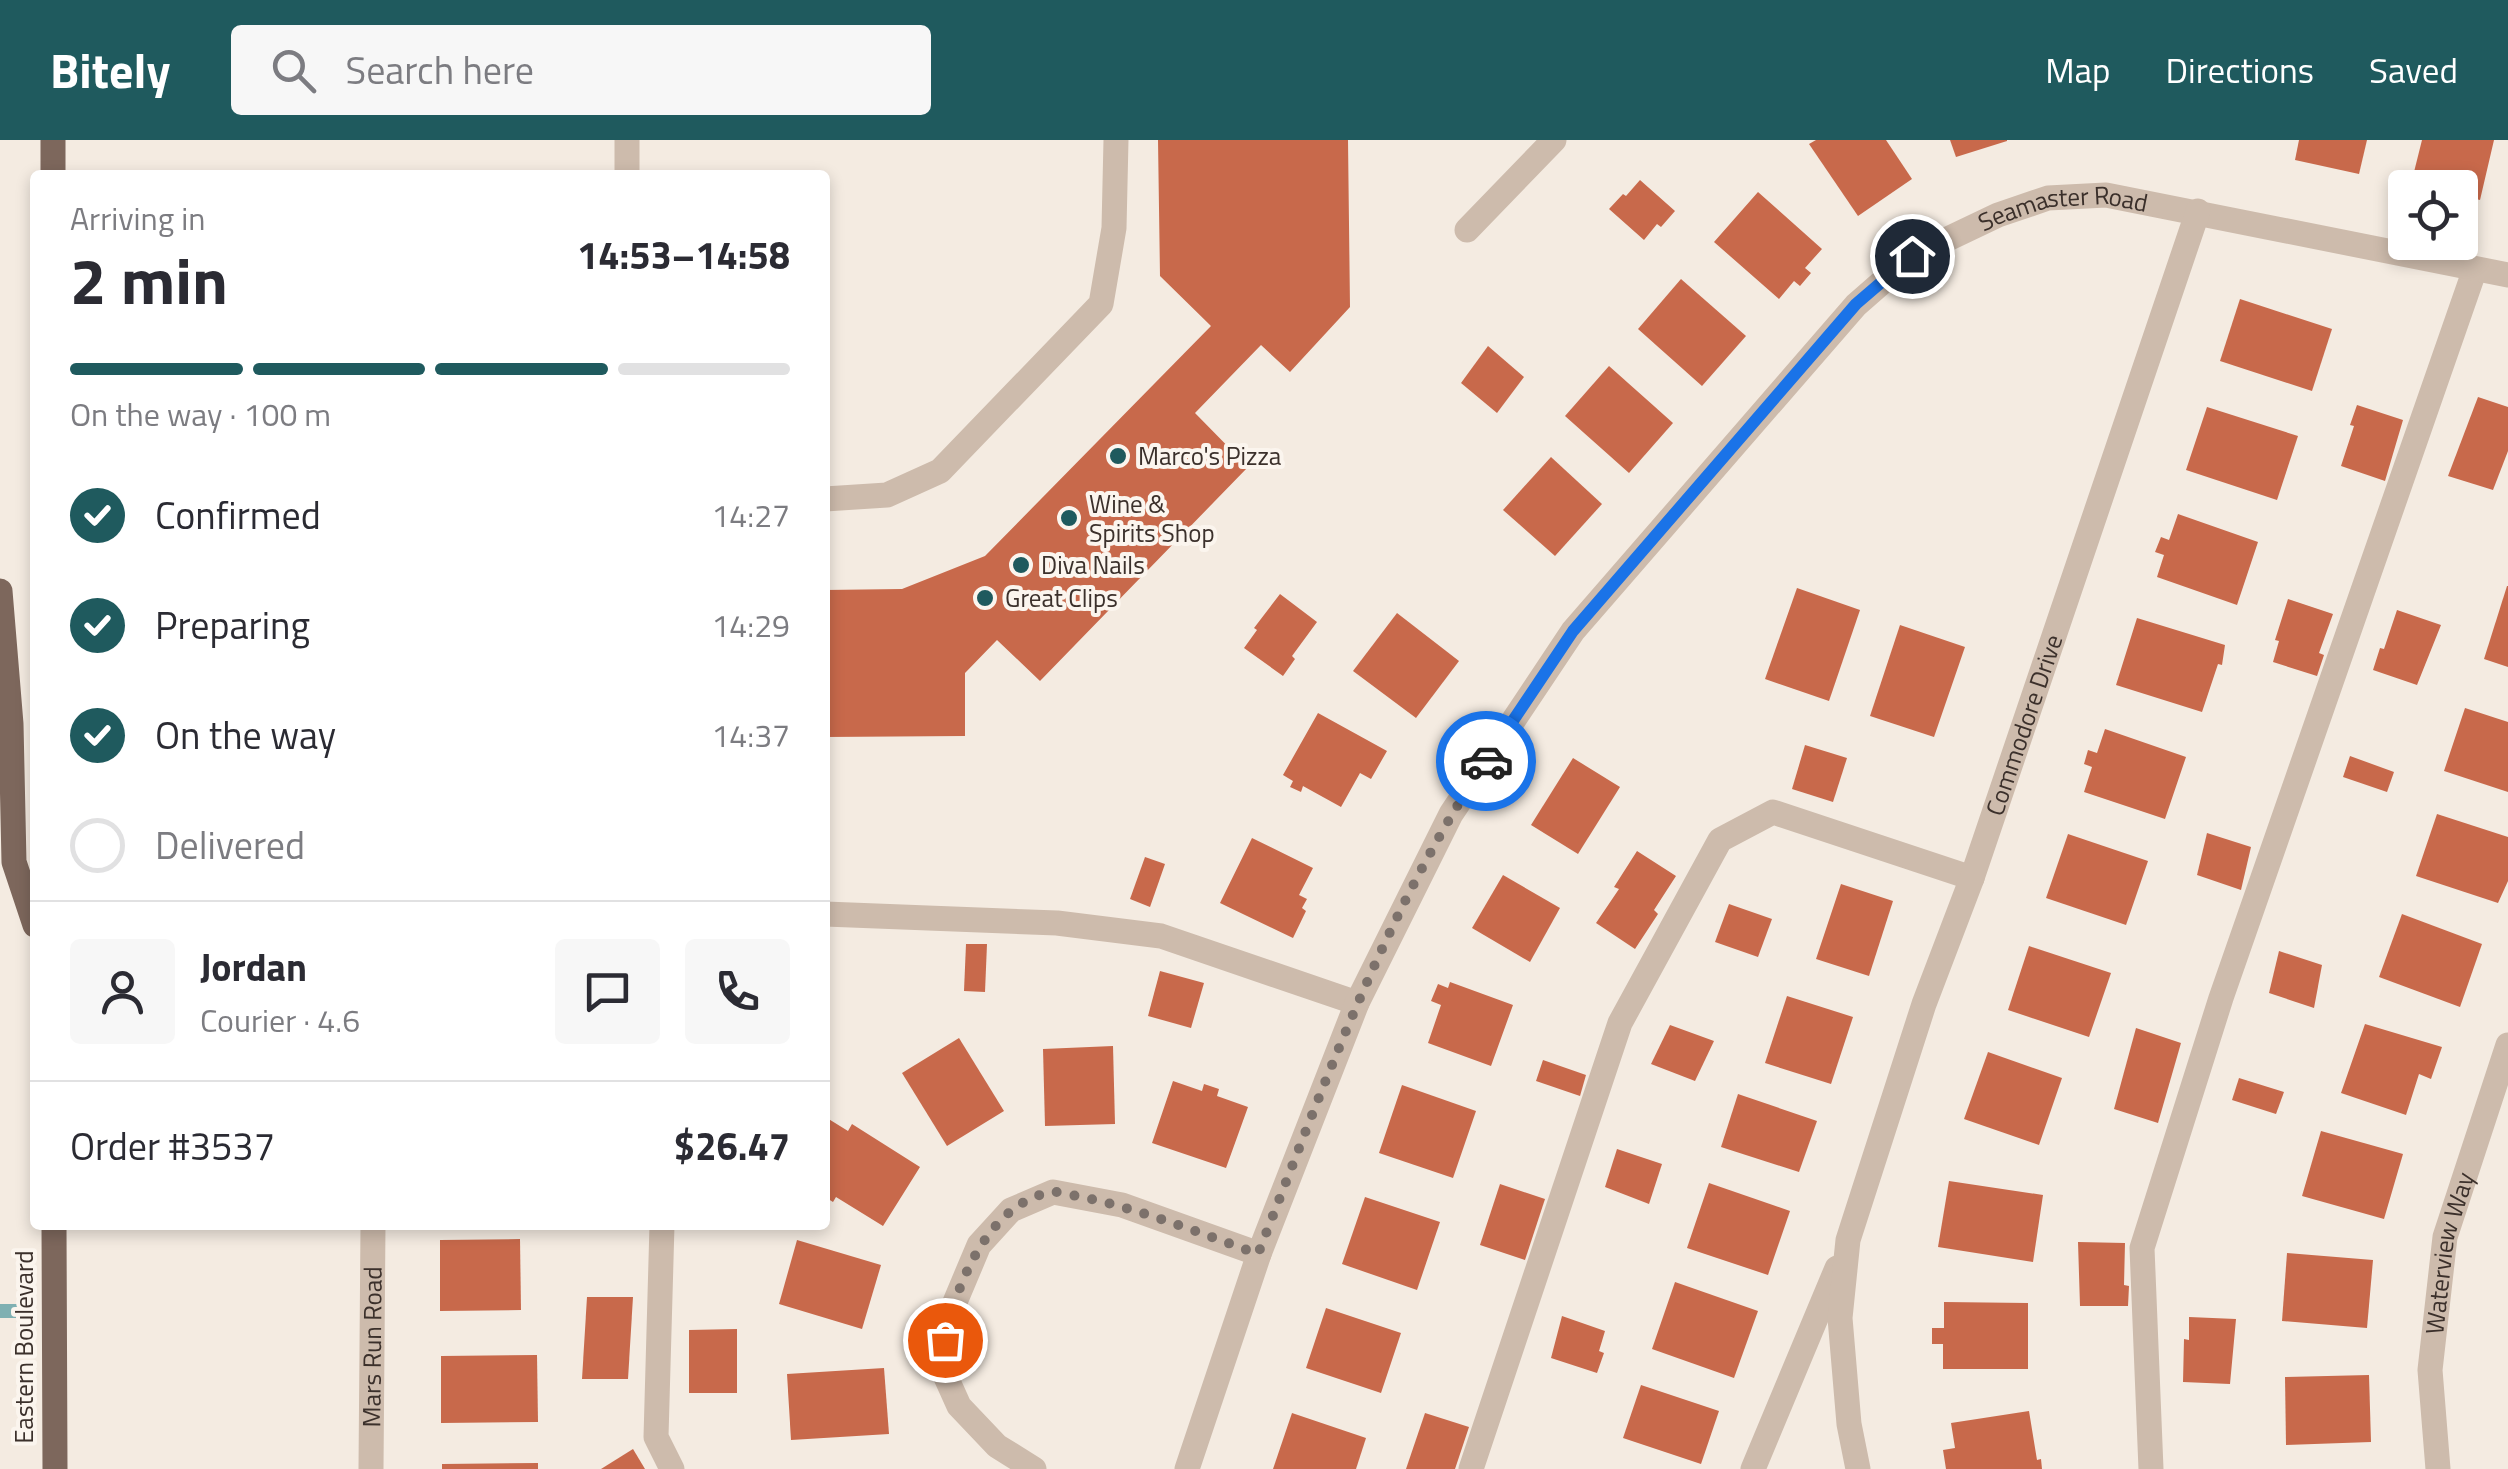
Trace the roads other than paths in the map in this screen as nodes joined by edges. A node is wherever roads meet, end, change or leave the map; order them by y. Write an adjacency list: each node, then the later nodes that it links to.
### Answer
1 (53, 140): 5 (main road)
2 (627, 140): 6 (street)
3 (1116, 140): 11 (street)
4 (1554, 140): 8 (street)
5 (53, 170)
6 (627, 170)
7 (2198, 211): 9 (street, Seamaster Road); 13 (street, Commodore Drive); 16 (street, Seamaster Road)
8 (1466, 230)
9 (2475, 269): 10 (street, Seamaster Road); 31 (street)
10 (2508, 275)
11 (830, 499)
12 (0, 590): 14 (main road)
13 (1972, 878): 21 (street, Commodore Drive); 28 (street)
14 (30, 910)
15 (830, 914): 16 (street)
16 (1357, 1003): 22 (street, Seamaster Road)
17 (2508, 1045): 32 (street, Waterview Way)
18 (54, 1230): 23 (main road, Eastern Boulevard)
19 (373, 1230): 24 (street, Mars Run Road)
20 (662, 1230): 25 (street)
21 (1848, 1240): 29 (street, Commodore Drive); 30 (street, Commodore Drive)
22 (1258, 1254): 26 (street); 27 (street, Seamaster Road)
23 (55, 1469)
24 (372, 1469)
25 (672, 1469)
26 (1034, 1469)
27 (1188, 1469)
28 (1471, 1469)
29 (1753, 1469)
30 (1858, 1469)
31 (2151, 1469)
32 (2438, 1469)

